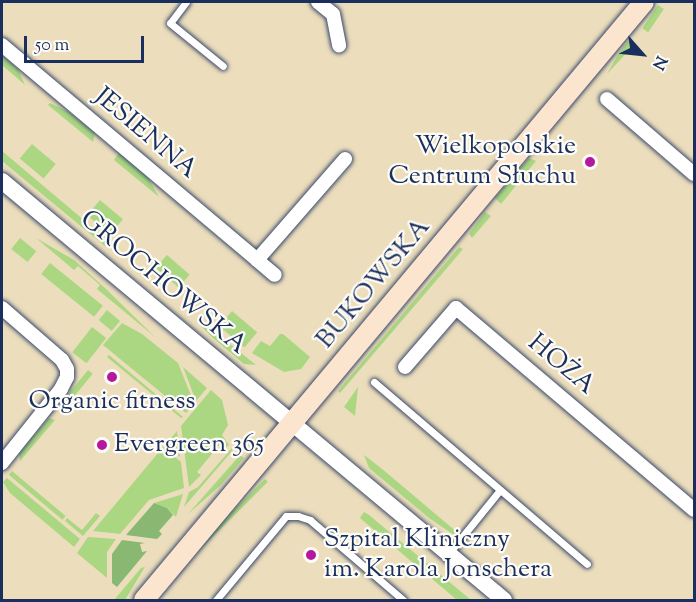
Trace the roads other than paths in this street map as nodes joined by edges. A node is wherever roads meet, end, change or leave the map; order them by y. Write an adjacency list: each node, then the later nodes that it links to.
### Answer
1 (186, 2): 6 (lane)
2 (318, 2): 5 (street)
3 (644, 2): 16 (main road, BUKOWSKA)
4 (2, 45): 11 (street, JESIENNA)
5 (339, 45)
6 (223, 66)
7 (607, 99): 9 (street)
8 (345, 159): 11 (street)
9 (694, 174)
10 (2, 181): 16 (street, GROCHOWSKA)
11 (257, 260): 12 (street, JESIENNA)
12 (275, 275)
13 (2, 308): 17 (street)
14 (405, 367): 19 (street, HOŻA)
15 (374, 382): 18 (lane)
16 (291, 424): 20 (street, GROCHOWSKA); 22 (main road, BUKOWSKA)
17 (2, 463)
18 (500, 490): 20 (lane); 21 (lane)
19 (694, 510)
20 (449, 554): 25 (street, GROCHOWSKA)
21 (587, 564)
22 (144, 600)
23 (216, 600): 24 (lane)
24 (404, 600)
25 (504, 600)

